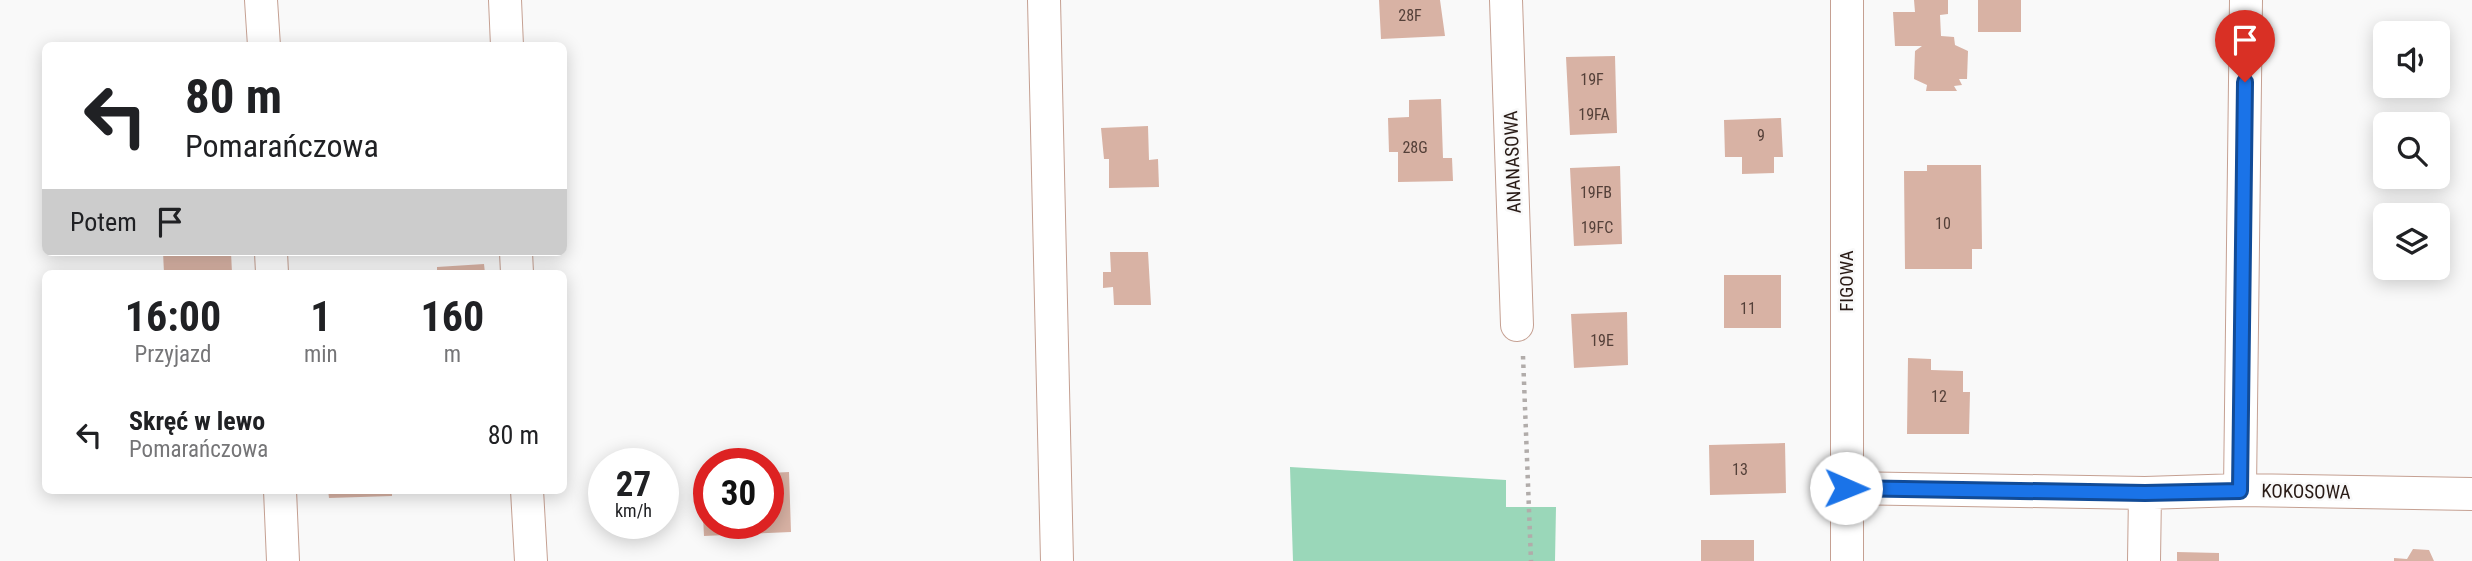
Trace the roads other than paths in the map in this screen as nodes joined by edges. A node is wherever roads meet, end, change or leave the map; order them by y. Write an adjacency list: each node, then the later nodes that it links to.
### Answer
1 (261, 0): 7 (street)
2 (505, 0): 8 (street)
3 (1044, 0): 18 (street)
4 (1506, 0): 9 (street, ANANASOWA)
5 (1847, 0): 10 (street, FIGOWA)
6 (2246, 0): 11 (street)
7 (264, 42)
8 (507, 42)
9 (1517, 325)
10 (1846, 488): 12 (street, KOKOSOWA); 19 (street, FIGOWA)
11 (2240, 491): 12 (street, KOKOSOWA); 15 (street, KOKOSOWA)
12 (2145, 493): 20 (street)
13 (280, 494): 16 (street)
14 (527, 494): 17 (street)
15 (2472, 494)
16 (283, 561)
17 (531, 561)
18 (1057, 561)
19 (1847, 561)
20 (2144, 561)

